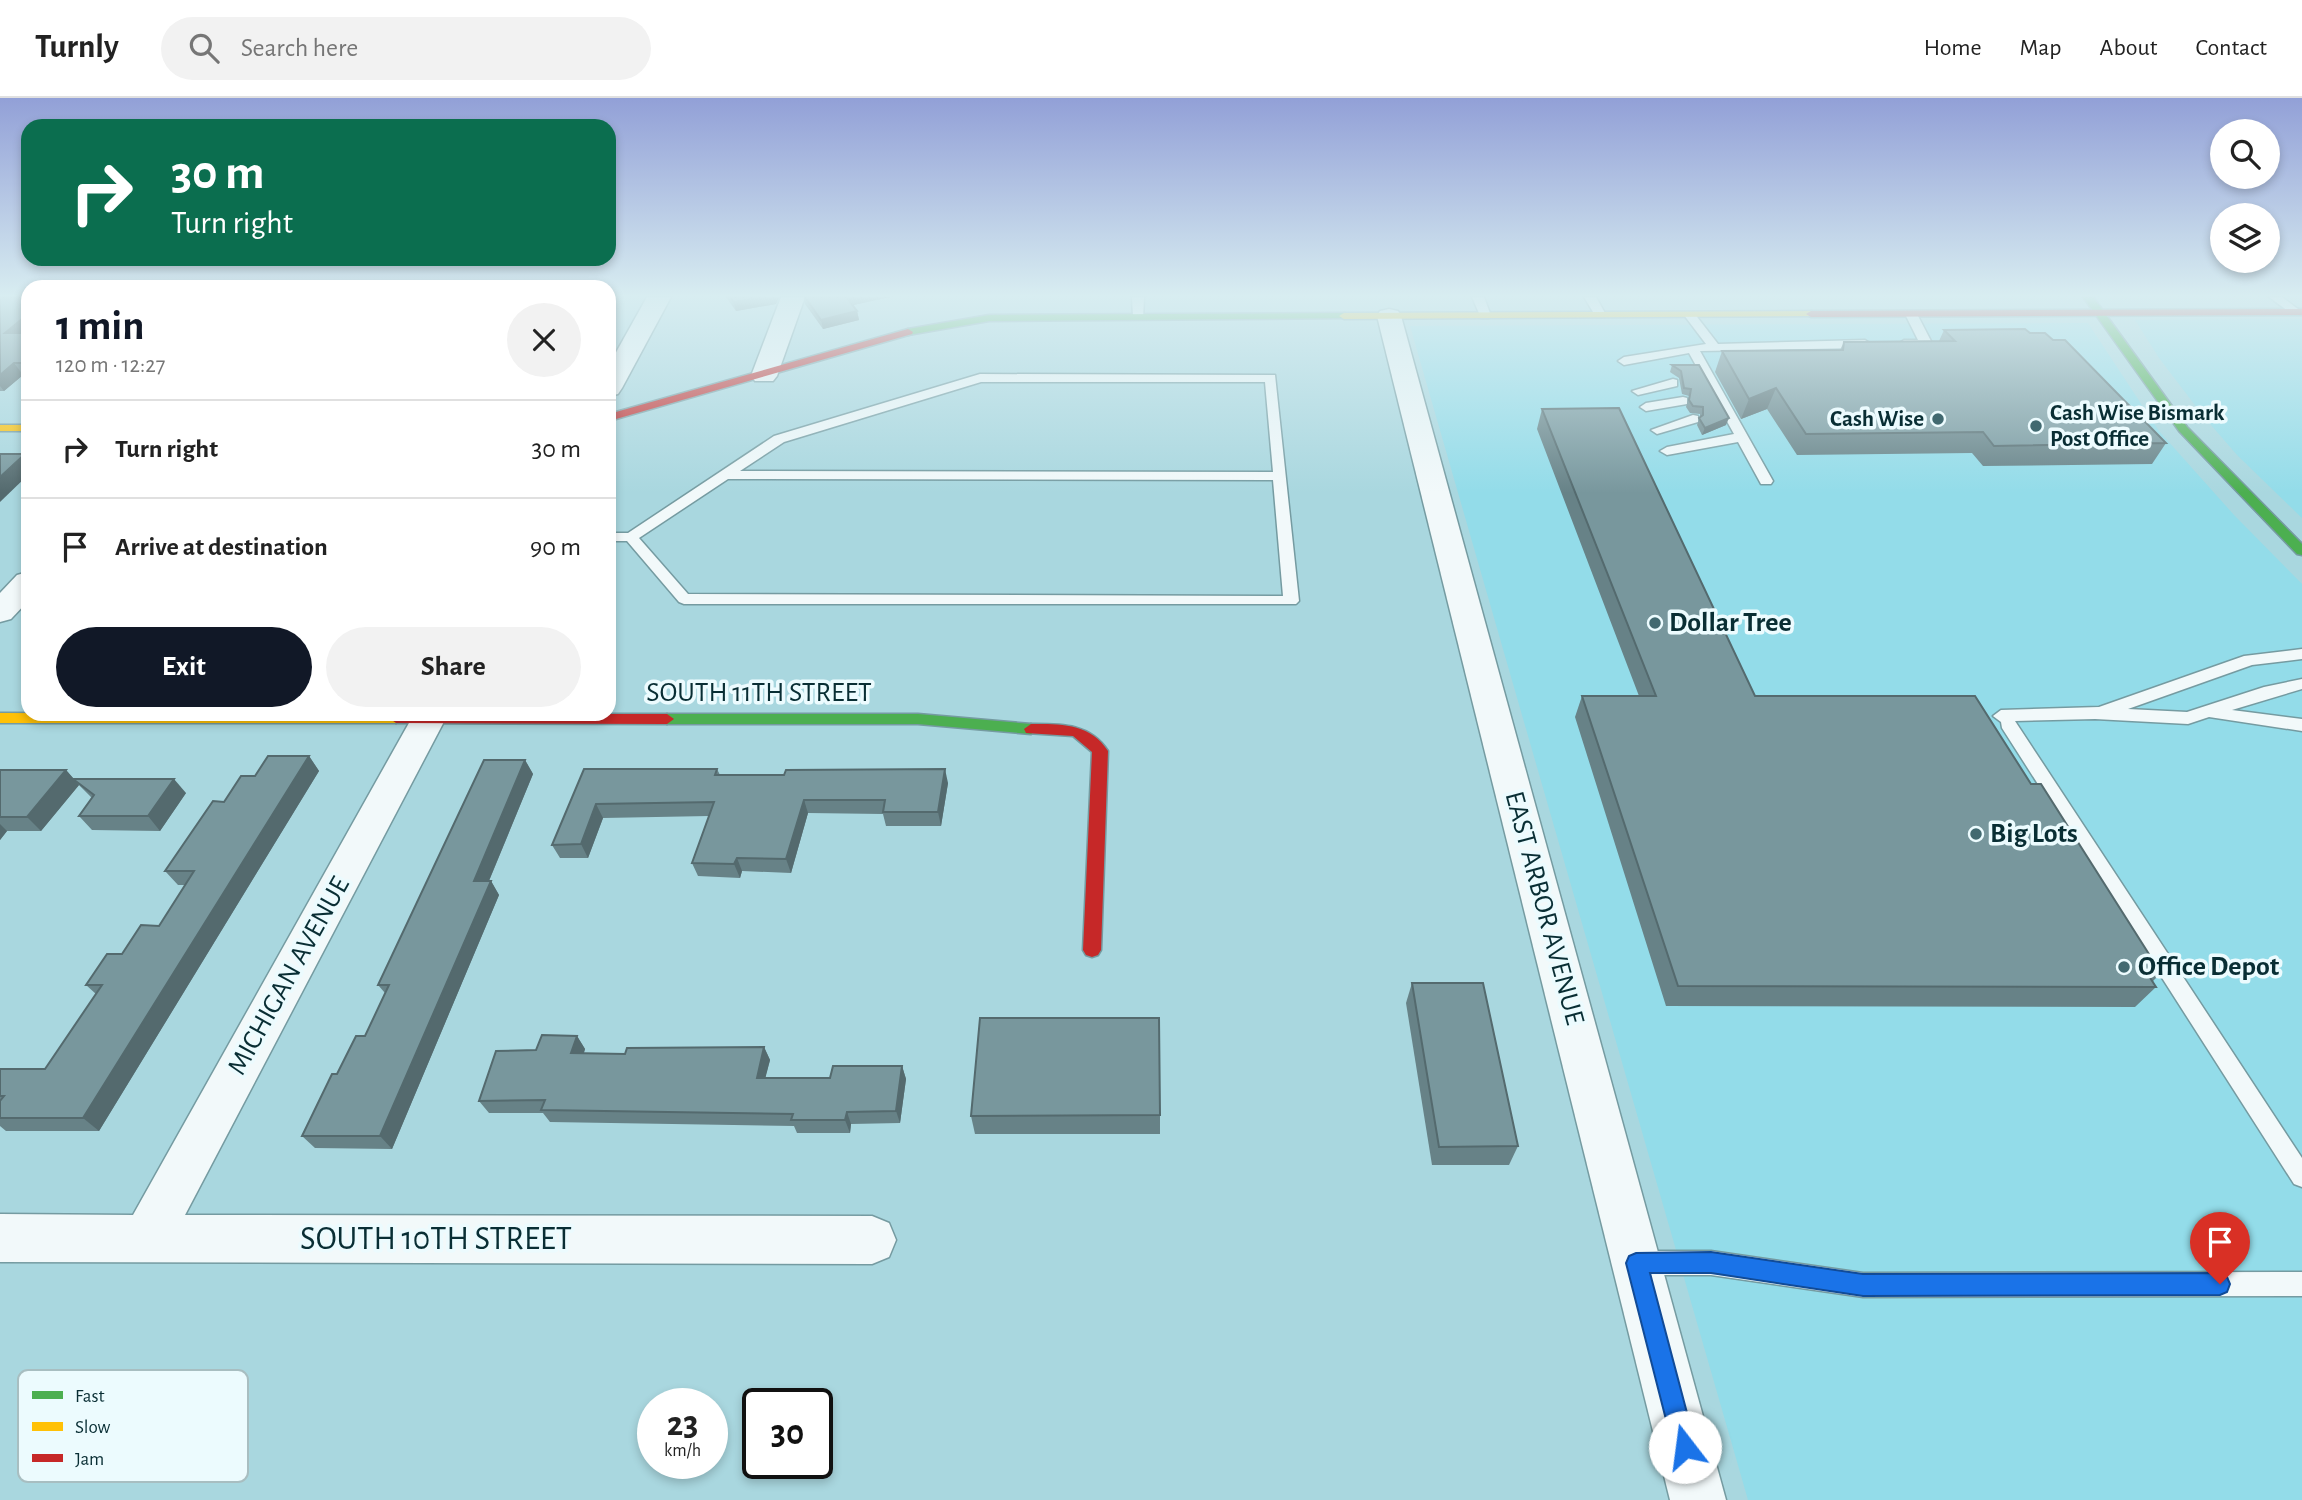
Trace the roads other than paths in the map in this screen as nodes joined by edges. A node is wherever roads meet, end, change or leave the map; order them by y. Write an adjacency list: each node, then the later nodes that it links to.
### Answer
1 (769, 362): 6 (street)
2 (807, 362): 6 (street)
3 (1401, 362): 40 (street, EAST ARBOR AVENUE)
4 (1697, 362): 16 (lane)
5 (2133, 362): 23 (street)
6 (764, 376): 11 (street)
7 (1673, 383): 8 (lane)
8 (1638, 391)
9 (1683, 401): 10 (lane)
10 (1646, 407)
11 (616, 416)
12 (1693, 419): 15 (lane)
13 (0, 428): 14 (street)
14 (21, 428)
15 (1657, 430)
16 (1741, 437): 17 (lane); 20 (lane)
17 (1667, 451)
18 (725, 475): 19 (lane); 19 (lane); 22 (lane)
19 (1280, 476): 22 (lane)
20 (1766, 481)
21 (616, 537): 22 (lane)
22 (631, 537)
23 (2302, 551)
24 (21, 590): 25 (street)
25 (0, 612)
26 (2302, 654): 28 (lane)
27 (2302, 684): 29 (lane)
28 (2095, 713): 29 (lane); 36 (lane)
29 (2213, 713): 34 (lane)
30 (616, 717): 35 (street, SOUTH 11TH STREET)
31 (0, 718): 32 (street, SOUTH 11TH STREET)
32 (21, 718)
33 (427, 721): 38 (street, MICHIGAN AVENUE)
34 (2302, 725)
35 (1092, 950)
36 (2302, 1177)
37 (0, 1238): 38 (street, SOUTH 10TH STREET)
38 (146, 1239): 39 (street, SOUTH 10TH STREET)
39 (872, 1240)
40 (1636, 1263): 41 (lane); 42 (street, EAST ARBOR AVENUE)
41 (2302, 1284)
42 (1698, 1500)

